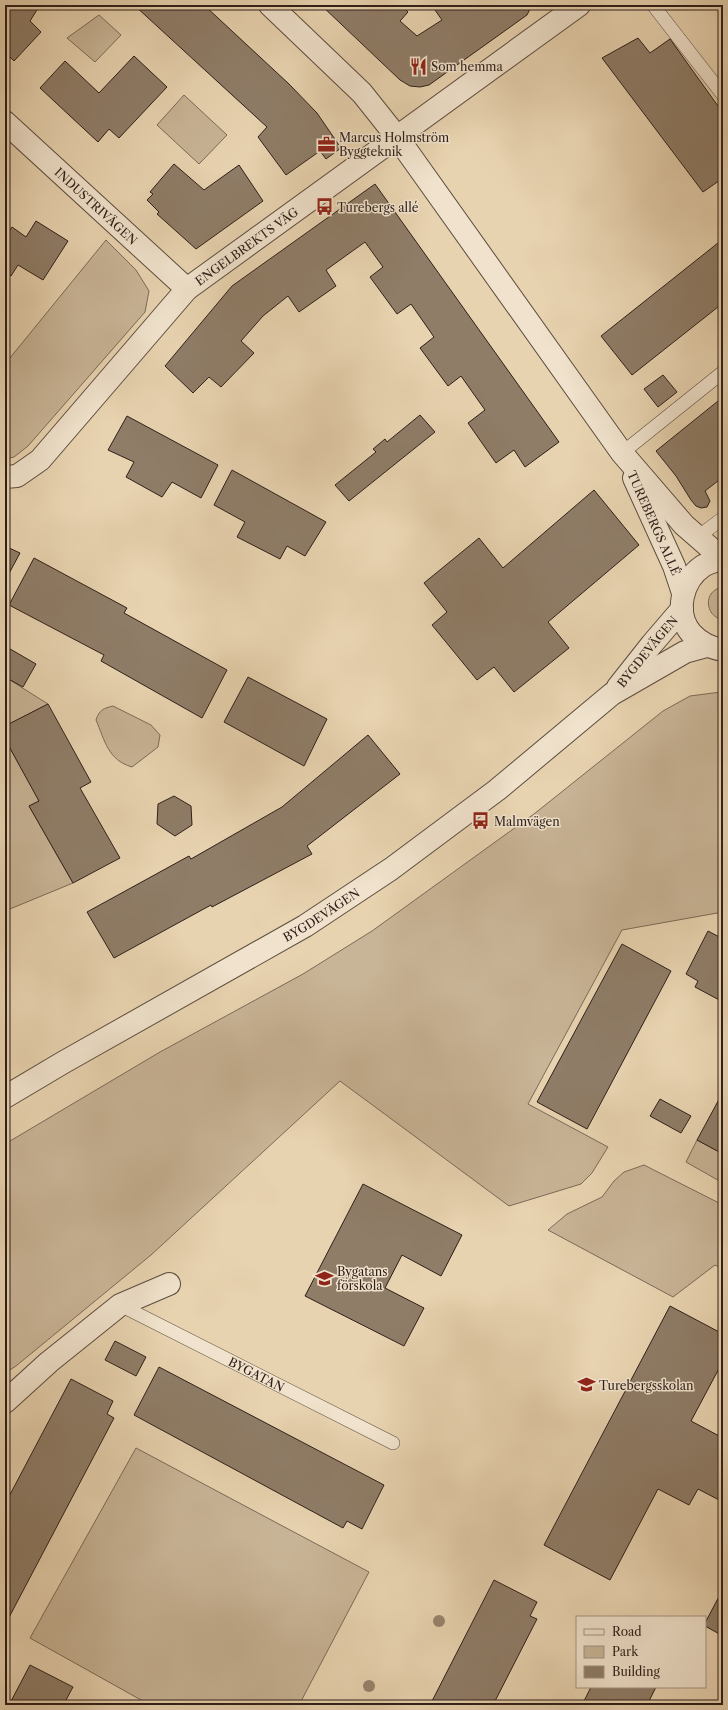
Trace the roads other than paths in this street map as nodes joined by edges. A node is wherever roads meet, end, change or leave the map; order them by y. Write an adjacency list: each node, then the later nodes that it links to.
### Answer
1 (270, 5): 6 (street, TUREBERGS ALLÉ)
2 (579, 5): 6 (street, ENGELBREKTS VÄG)
3 (653, 5): 4 (lane)
4 (723, 95)
5 (5, 122): 7 (street, INDUSTRIVÄGEN)
6 (397, 137): 7 (street, ENGELBREKTS VÄG); 9 (street, TUREBERGS ALLÉ)
7 (187, 289): 10 (street, ENGELBREKTS VÄG)
8 (723, 372): 9 (lane)
9 (622, 453): 12 (street, TUREBERGS ALLÉ); 14 (street, TUREBERGS ALLÉ)
10 (5, 477)
11 (723, 518): 12 (lane)
12 (698, 537): 13 (street, TUREBERGS ALLÉ)
13 (723, 559): 14 (street, BYGDEVÄGEN)
14 (682, 601): 15 (street, TUREBERGS ALLÉ); 16 (street, BYGDEVÄGEN)
15 (719, 649): 16 (street, BYGDEVÄGEN)
16 (612, 694): 17 (street, BYGDEVÄGEN)
17 (5, 1097)
18 (169, 1284): 19 (street)
19 (120, 1305): 20 (street); 21 (lane, BYGATAN)
20 (5, 1402)
21 (393, 1442)

